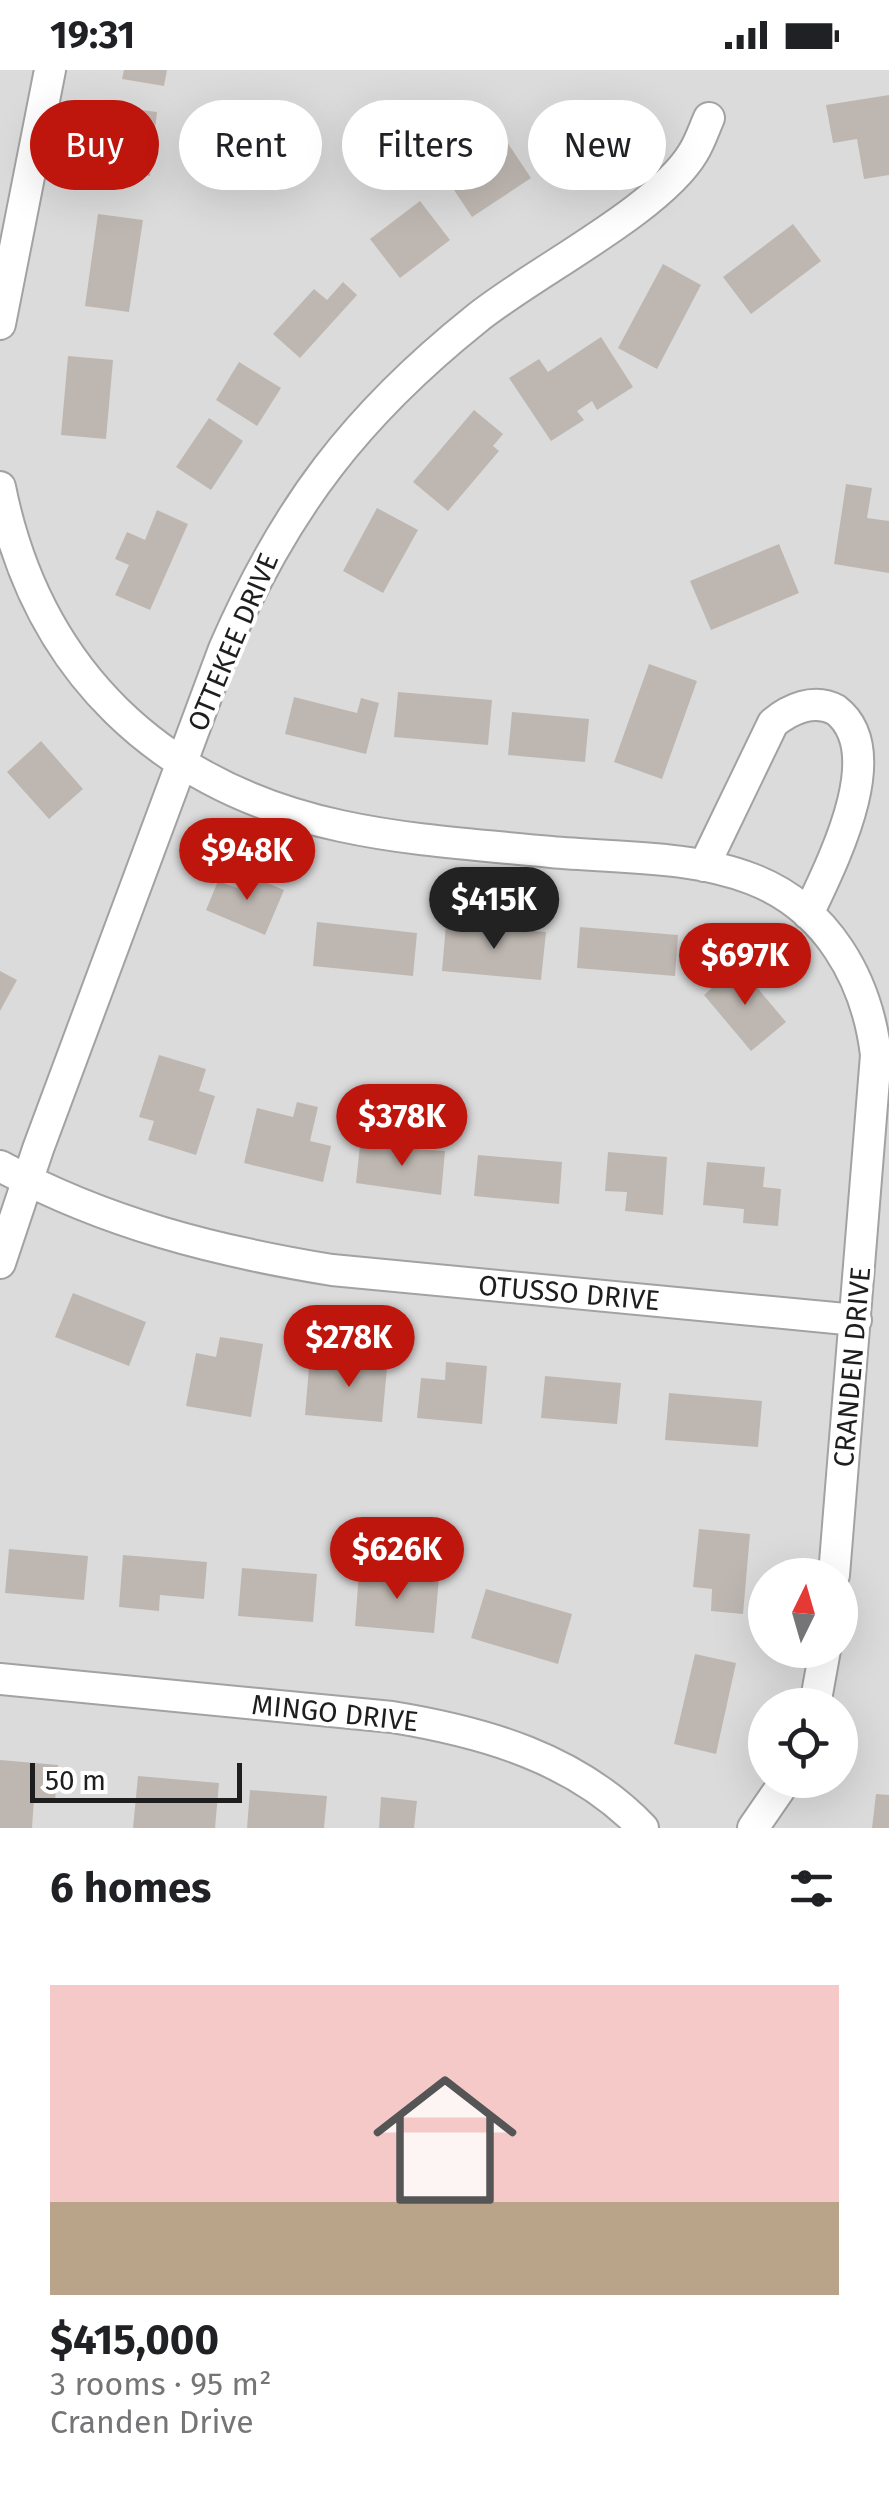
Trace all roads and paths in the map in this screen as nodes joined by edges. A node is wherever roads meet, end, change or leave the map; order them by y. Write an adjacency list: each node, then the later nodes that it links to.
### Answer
1 (50, 70): 3 (street)
2 (709, 118): 5 (street, OTTEKEE DRIVE)
3 (0, 324)
4 (0, 487): 5 (street, CRANDEN DRIVE)
5 (183, 764): 6 (street, CRANDEN DRIVE); 9 (street, OTTEKEE DRIVE)
6 (704, 866): 7 (street, CRANDEN DRIVE); 7 (street)
7 (808, 914): 11 (street, CRANDEN DRIVE)
8 (0, 1166): 9 (street, OTUSSO DRIVE)
9 (28, 1181): 10 (street, OTTEKEE DRIVE); 11 (street, OTUSSO DRIVE)
10 (0, 1264)
11 (856, 1320): 12 (street, CRANDEN DRIVE)
12 (835, 1558)
13 (0, 1679): 15 (street, MINGO DRIVE)
14 (774, 1798): 16 (street)
15 (643, 1828)
16 (753, 1828)

